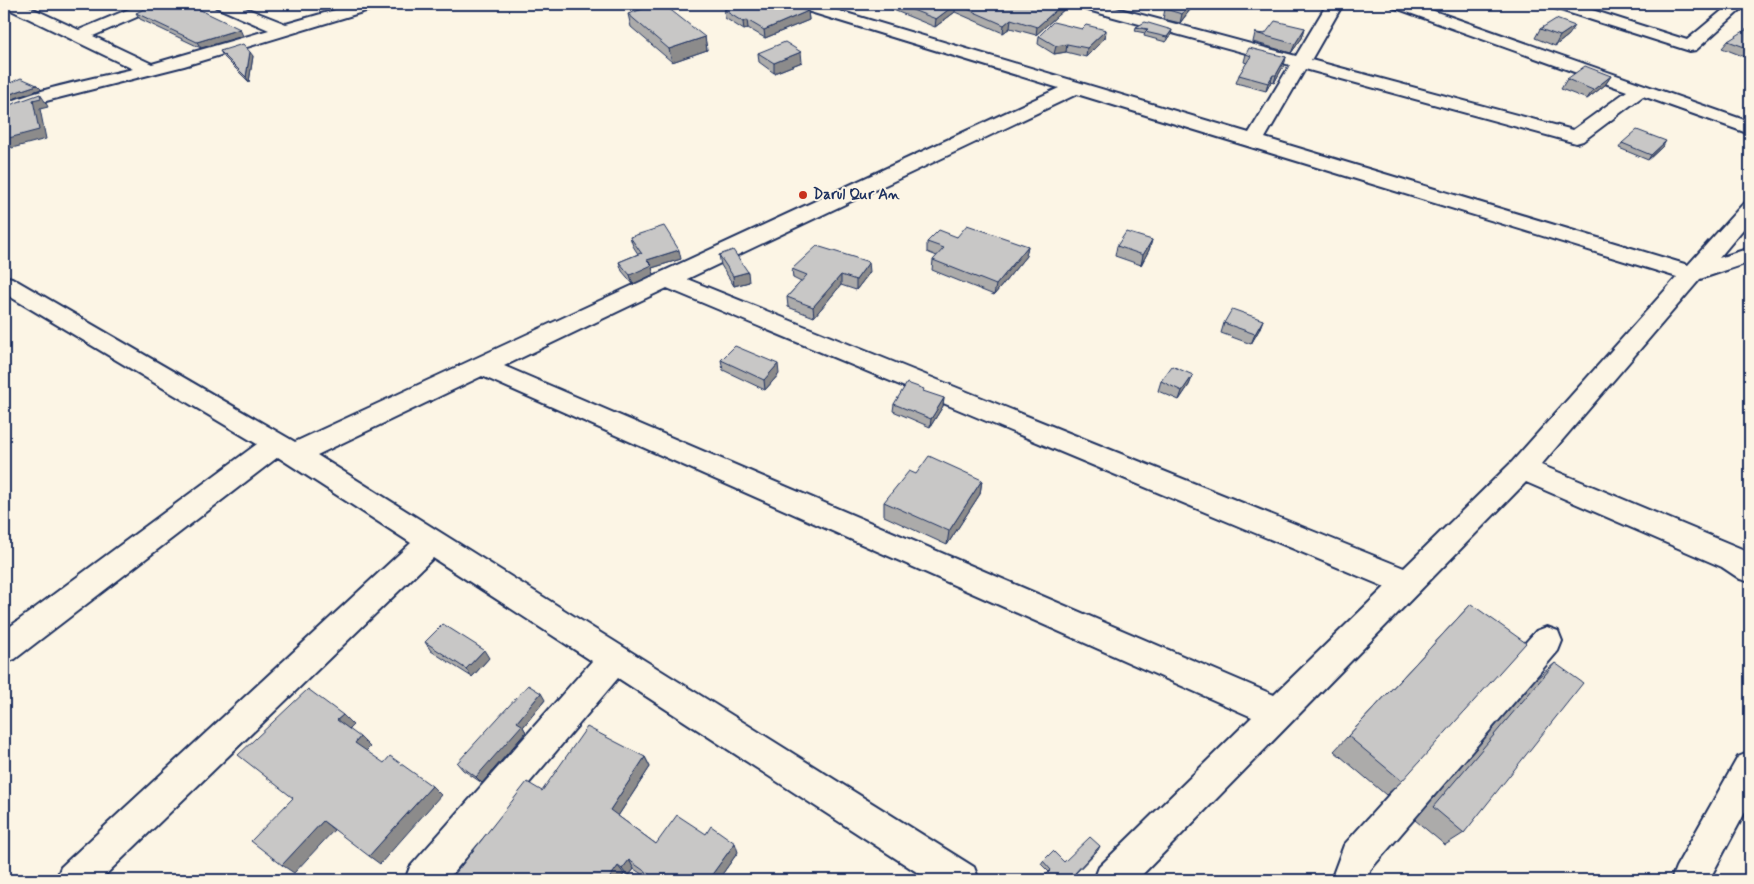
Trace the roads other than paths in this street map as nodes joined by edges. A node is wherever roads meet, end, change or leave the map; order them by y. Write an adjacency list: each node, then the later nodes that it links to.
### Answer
1 (154, 4): 12 (street)
2 (222, 4): 11 (street)
3 (373, 4): 11 (street)
4 (800, 4): 15 (street)
5 (1082, 4): 13 (street)
6 (1335, 4): 13 (street)
7 (1399, 4): 16 (street)
8 (1557, 4): 9 (street)
9 (1740, 5)
10 (12, 6): 12 (street)
11 (285, 30): 14 (street)
12 (79, 36): 14 (street)
13 (1300, 62): 16 (street); 19 (street)
14 (150, 70): 17 (street)
15 (1076, 87): 19 (street); 23 (street)
16 (1642, 89): 18 (street)
17 (4, 110)
18 (1750, 128)
19 (1254, 141): 22 (street)
20 (1750, 208): 22 (street)
21 (1750, 256): 22 (street)
22 (1693, 274): 27 (street)
23 (666, 279): 25 (street); 30 (street)
24 (4, 283): 26 (street)
25 (482, 366): 26 (street); 34 (street)
26 (285, 449): 28 (street); 32 (street)
27 (1522, 469): 29 (street); 30 (street)
28 (430, 542): 33 (street); 36 (street)
29 (1750, 570)
30 (1408, 583): 34 (street)
31 (1547, 641): 40 (street)
32 (4, 649)
33 (614, 659): 37 (street); 38 (street)
34 (1279, 713): 39 (street)
35 (1750, 769): 41 (street)
36 (74, 880)
37 (423, 880)
38 (961, 880)
39 (1112, 880)
40 (1349, 880)
41 (1688, 880)

